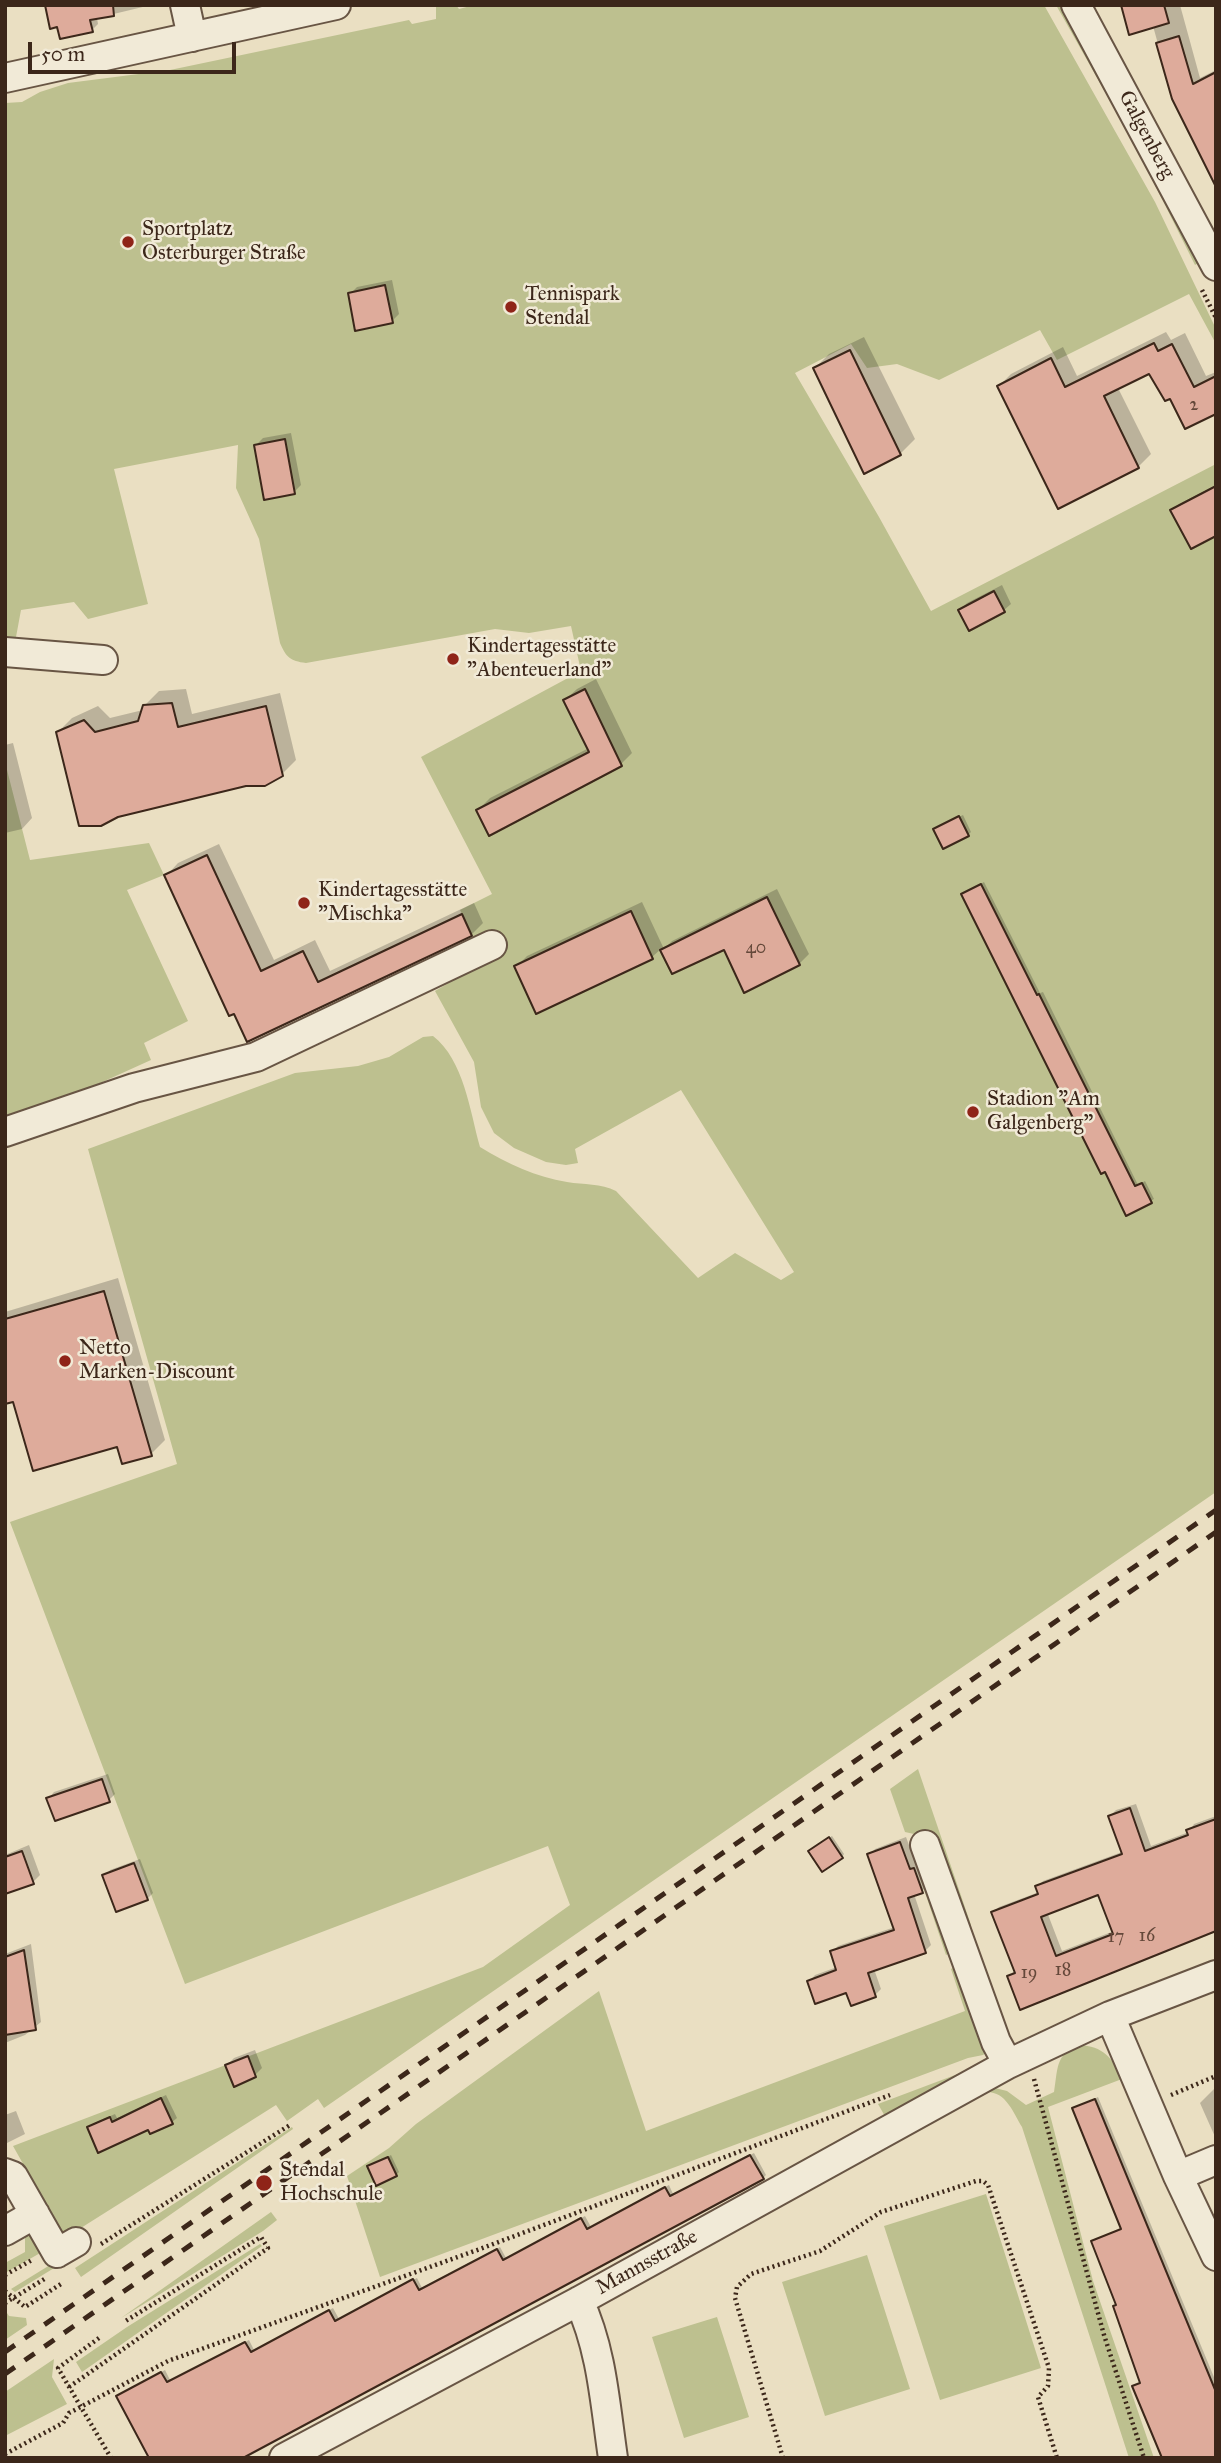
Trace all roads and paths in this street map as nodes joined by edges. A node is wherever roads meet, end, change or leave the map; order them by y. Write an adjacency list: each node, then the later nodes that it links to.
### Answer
1 (185, 5): 4 (street)
2 (336, 5): 4 (street)
3 (1076, 5): 6 (street, Galgenberg)
4 (192, 37): 5 (street)
5 (5, 78)
6 (1216, 266)
7 (5, 652): 8 (street)
8 (103, 660)
9 (492, 945): 10 (street)
10 (5, 1132)
11 (925, 1845): 14 (street)
12 (1216, 1975): 13 (street, Mannsstraße)
13 (1110, 2017): 14 (street, Mannsstraße); 17 (street)
14 (1016, 2060): 32 (street, Mannsstraße); 44 (path)
15 (1216, 2076): 17 (path)
16 (892, 2094): 37 (path)
17 (1147, 2105): 21 (street)
18 (290, 2125): 24 (path)
19 (1216, 2160): 21 (street)
20 (5, 2173): 22 (street)
21 (1178, 2176): 26 (street)
22 (35, 2214): 23 (street); 24 (street)
23 (5, 2231)
24 (85, 2245)
25 (41, 2255): 27 (path)
26 (1216, 2256)
27 (5, 2275)
28 (48, 2277): 31 (path)
29 (61, 2284): 31 (path)
30 (5, 2291): 31 (path)
31 (13, 2299): 33 (path)
32 (579, 2301): 40 (street, Mannsstraße); 41 (street)
33 (5, 2303)
34 (124, 2322): 36 (path)
35 (99, 2338): 36 (path)
36 (69, 2387): 37 (path)
37 (80, 2407): 38 (path); 39 (path)
38 (5, 2454)
39 (111, 2458)
40 (284, 2458)
41 (613, 2458)
42 (783, 2458): 43 (path)
43 (1057, 2458)
44 (1144, 2458)

